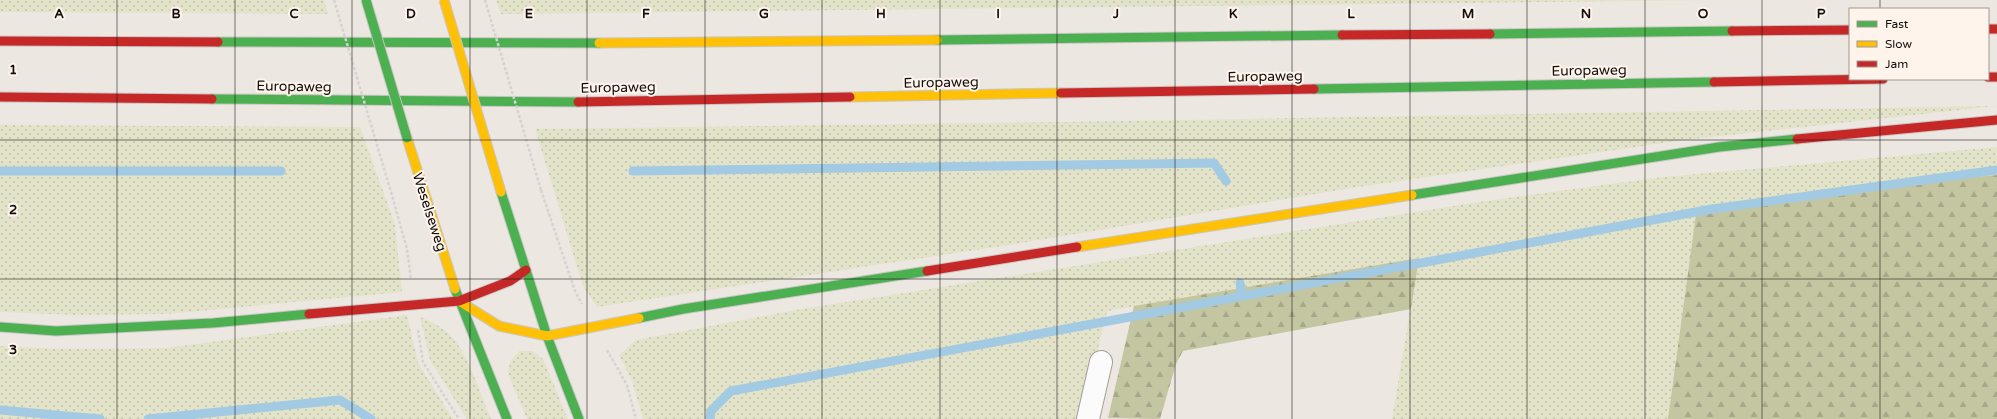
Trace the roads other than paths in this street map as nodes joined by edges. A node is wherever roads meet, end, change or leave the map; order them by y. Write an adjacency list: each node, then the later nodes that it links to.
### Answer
1 (366, 0): 9 (main road, Weselseweg, bridge)
2 (444, 0): 8 (main road, bridge)
3 (1849, 30): 4 (main road)
4 (0, 41)
5 (1849, 80): 6 (main road, Europaweg)
6 (0, 97)
7 (1997, 120): 11 (main road)
8 (526, 270): 9 (main road); 11 (main road)
9 (459, 301): 10 (main road); 11 (main road); 13 (main road, Weselseweg)
10 (0, 327)
11 (547, 336): 14 (main road)
12 (1101, 362): 15 (street)
13 (508, 419)
14 (579, 419)
15 (1088, 419)

